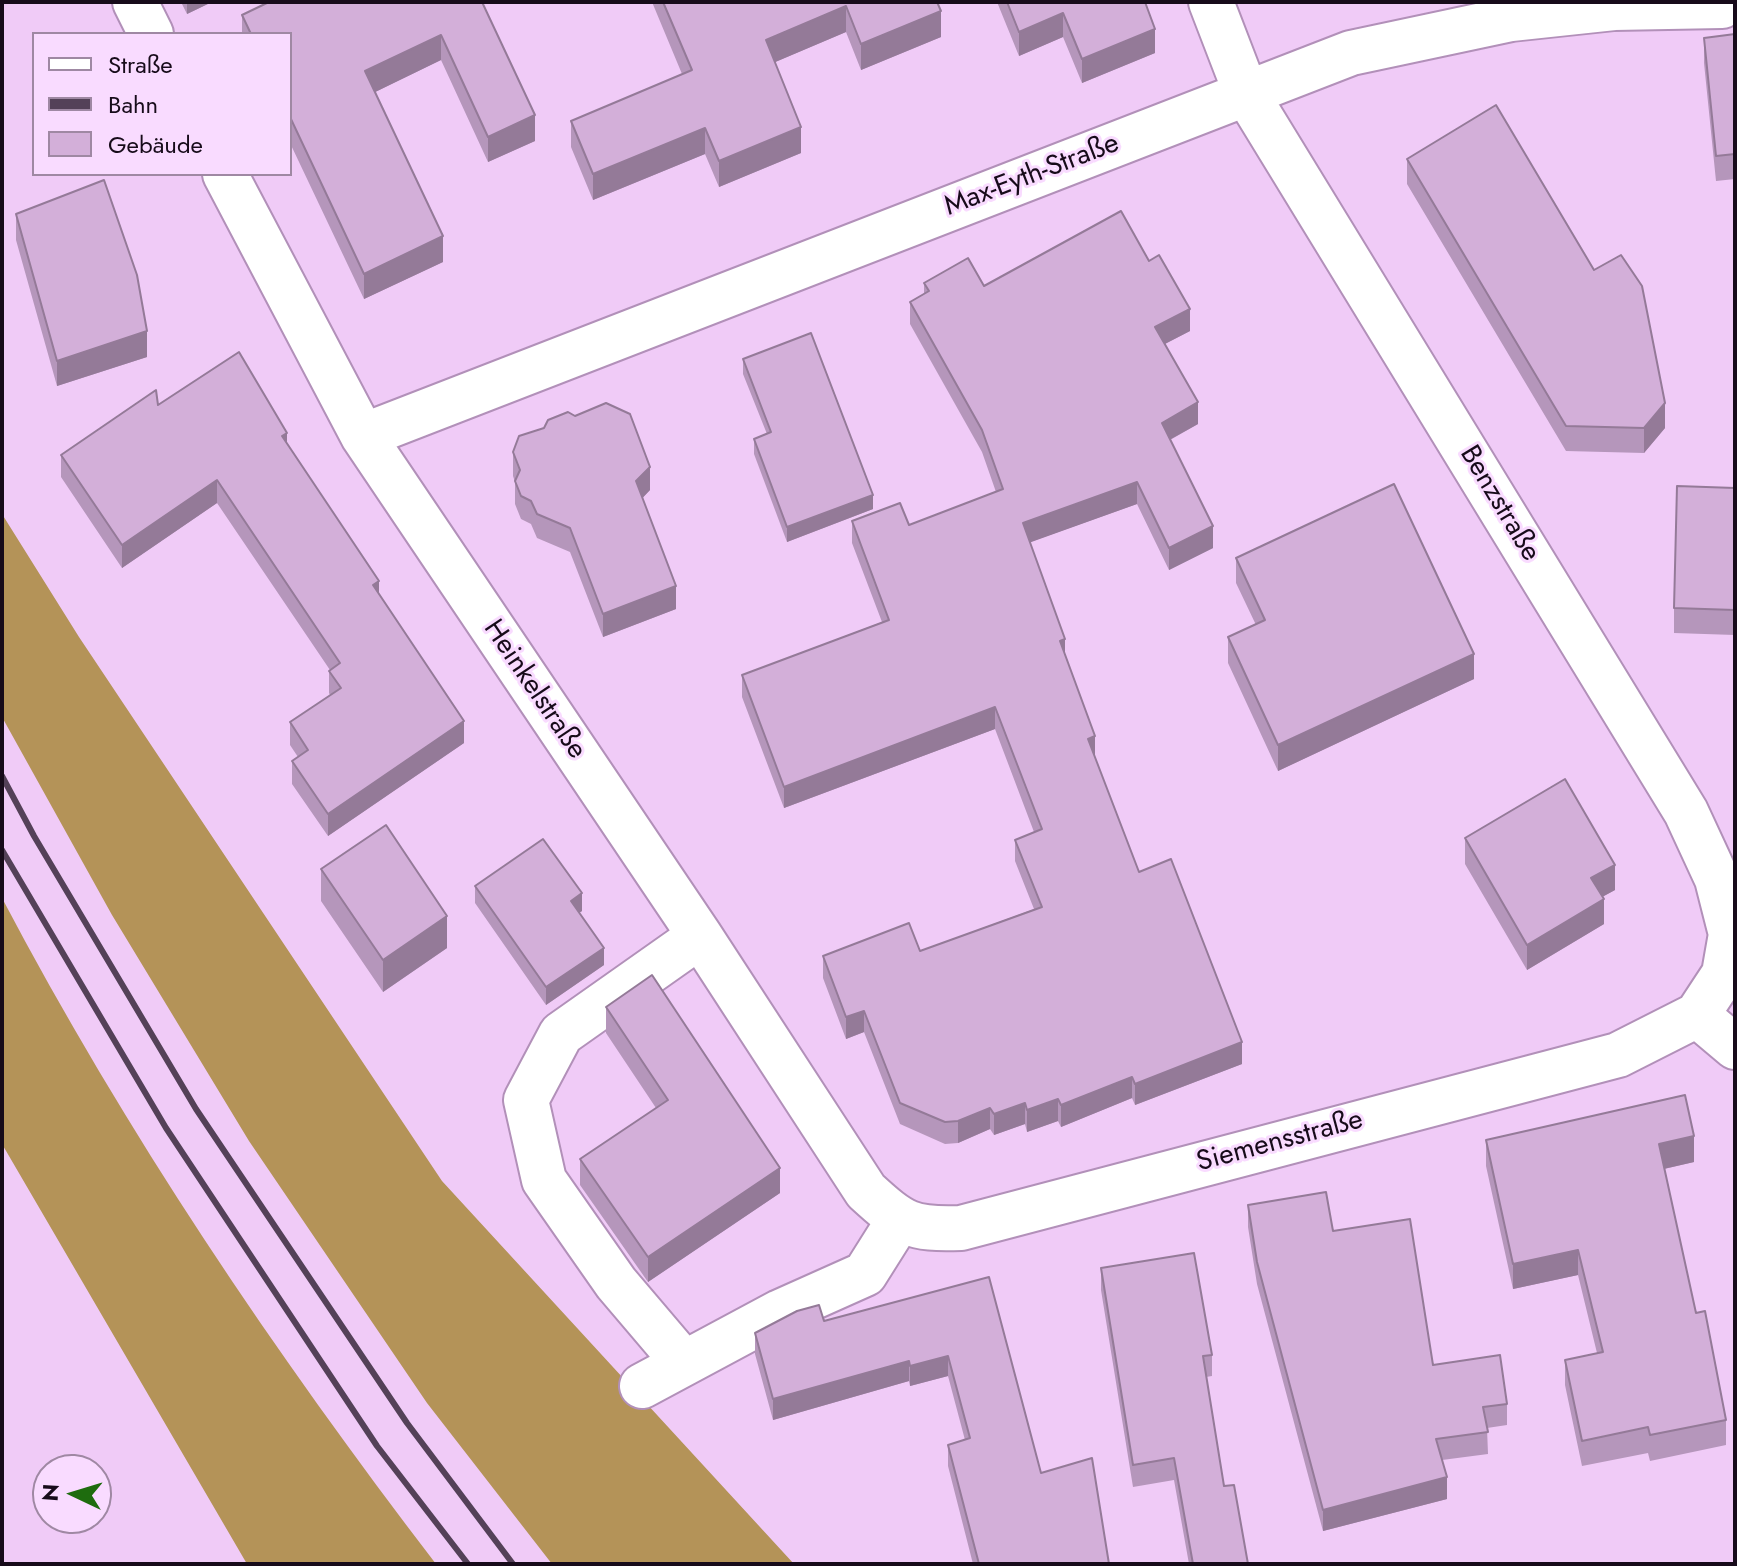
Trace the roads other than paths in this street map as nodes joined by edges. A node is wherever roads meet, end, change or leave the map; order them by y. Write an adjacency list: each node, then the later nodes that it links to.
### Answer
1 (135, 2): 4 (street)
2 (1211, 2): 5 (street, Benzstraße)
3 (1722, 6): 5 (street, Max-Eyth-Straße)
4 (150, 32)
5 (1246, 93): 7 (street, Max-Eyth-Straße); 9 (street, Benzstraße)
6 (226, 176): 7 (street, Heinkelstraße)
7 (363, 436): 8 (street, Heinkelstraße)
8 (700, 936): 11 (street, Heinkelstraße); 13 (street)
9 (1697, 1015): 10 (street); 12 (street, Siemensstraße)
10 (1735, 1047)
11 (866, 1191): 12 (street, Siemensstraße)
12 (899, 1220): 13 (street)
13 (684, 1363): 14 (street)
14 (642, 1386)

